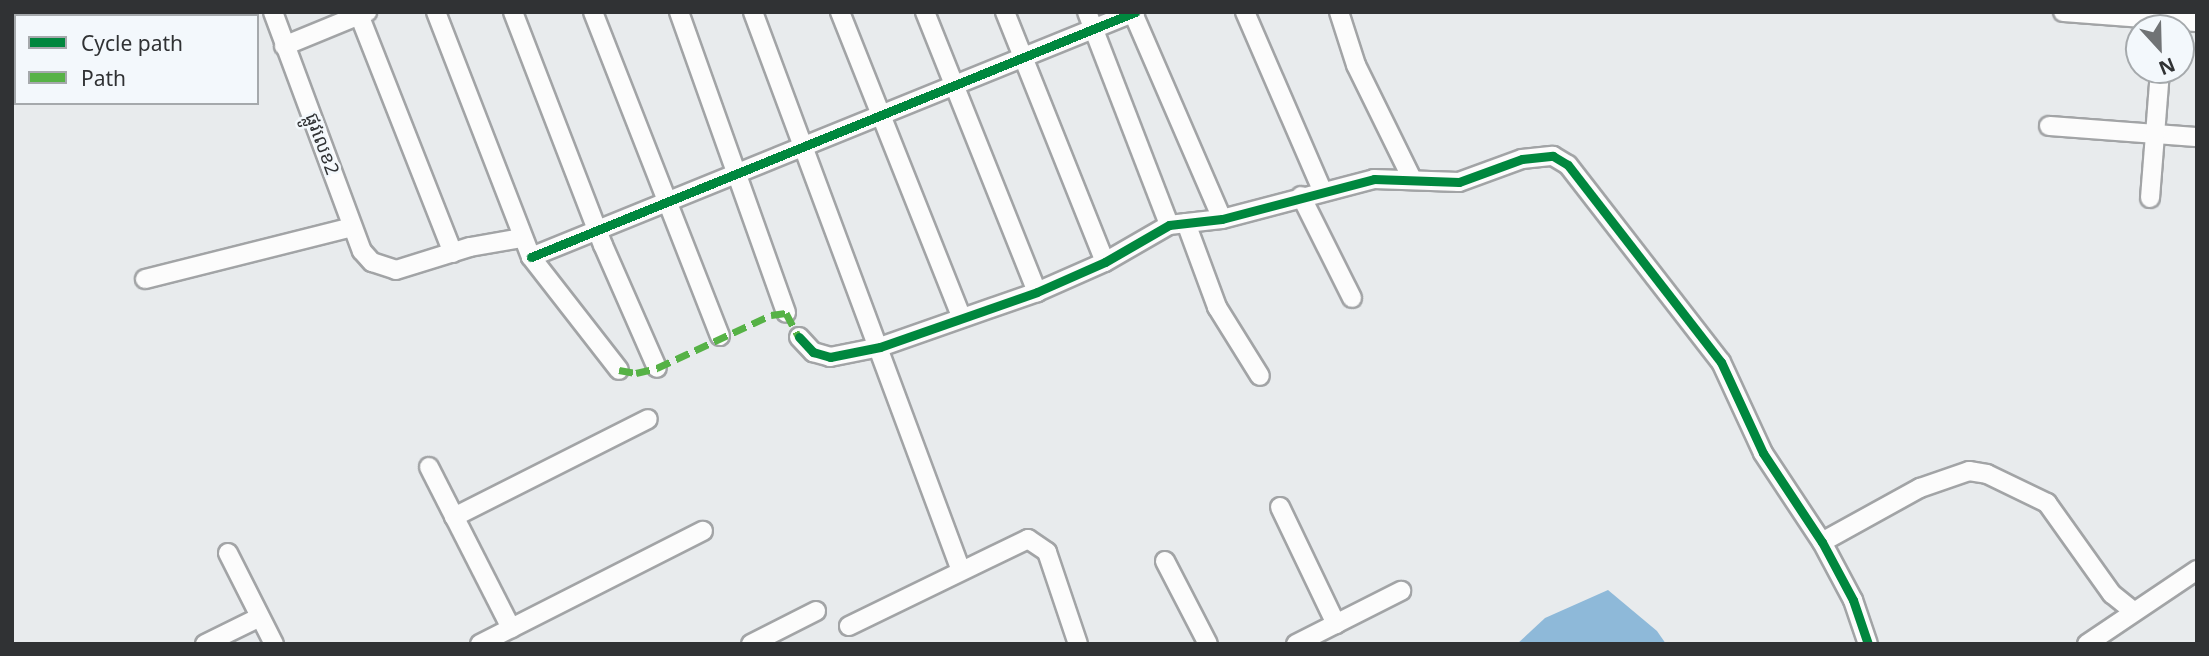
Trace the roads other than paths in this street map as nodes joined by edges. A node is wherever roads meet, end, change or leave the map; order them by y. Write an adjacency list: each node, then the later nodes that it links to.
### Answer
1 (273, 12): 18 (street, ផ្លូវលេខ2)
2 (436, 12): 37 (street)
3 (513, 12): 36 (street)
4 (593, 12): 32 (street)
5 (679, 12): 27 (street)
6 (753, 12): 26 (street)
7 (840, 12): 22 (street)
8 (925, 12): 20 (street)
9 (1005, 12): 19 (street)
10 (1087, 12): 17 (street)
11 (1245, 12): 29 (street)
12 (1339, 12): 28 (street)
13 (2063, 12): 16 (street)
14 (362, 13): 18 (street); 38 (street)
15 (1134, 13): 17 (street); 33 (street)
16 (2125, 17)
17 (1095, 30): 19 (street); 34 (street)
18 (284, 46): 35 (street, ផ្លូវលេខ2)
19 (1023, 55): 20 (street); 40 (street)
20 (952, 83): 22 (street); 42 (street)
21 (2159, 84): 24 (street)
22 (882, 115): 26 (street); 45 (street)
23 (2049, 126): 24 (street)
24 (2155, 133): 25 (street); 31 (street)
25 (2197, 137)
26 (805, 147): 27 (street); 48 (street)
27 (737, 173): 32 (street); 44 (street)
28 (1411, 177): 29 (street); 57 (street)
29 (1322, 190): 30 (street)
30 (1301, 196): 33 (street); 43 (street)
31 (2150, 198)
32 (667, 202): 36 (street); 46 (street)
33 (1222, 219): 34 (street)
34 (1178, 224): 40 (street); 51 (street)
35 (352, 227): 38 (street, ផ្លូវលេខ2); 41 (street)
36 (597, 229): 39 (street); 49 (street)
37 (522, 238): 38 (street); 39 (street)
38 (453, 253)
39 (531, 257): 50 (street)
40 (1105, 262): 42 (street)
41 (145, 279)
42 (1037, 292): 45 (street)
43 (1352, 298)
44 (786, 313)
45 (962, 318): 48 (street)
46 (720, 336)
47 (799, 337): 48 (street)
48 (880, 347): 60 (street)
49 (657, 368)
50 (619, 370)
51 (1260, 376)
52 (648, 419): 55 (street)
53 (429, 467): 55 (street)
54 (1280, 507): 66 (street)
55 (454, 517): 68 (street)
56 (703, 531): 68 (street)
57 (1822, 542): 63 (street); 76 (street)
58 (228, 553): 65 (street)
59 (1165, 561): 74 (street)
60 (960, 568): 67 (street); 73 (street)
61 (2197, 570): 63 (street)
62 (1401, 591): 66 (street)
63 (2132, 610): 77 (street)
64 (816, 611): 72 (street)
65 (260, 617): 69 (street); 70 (street)
66 (1336, 624): 75 (street)
67 (849, 626)
68 (511, 628): 71 (street)
69 (205, 644)
70 (274, 644)
71 (480, 644)
72 (751, 644)
73 (1078, 644)
74 (1208, 644)
75 (1296, 644)
76 (1868, 644)
77 (2087, 644)

